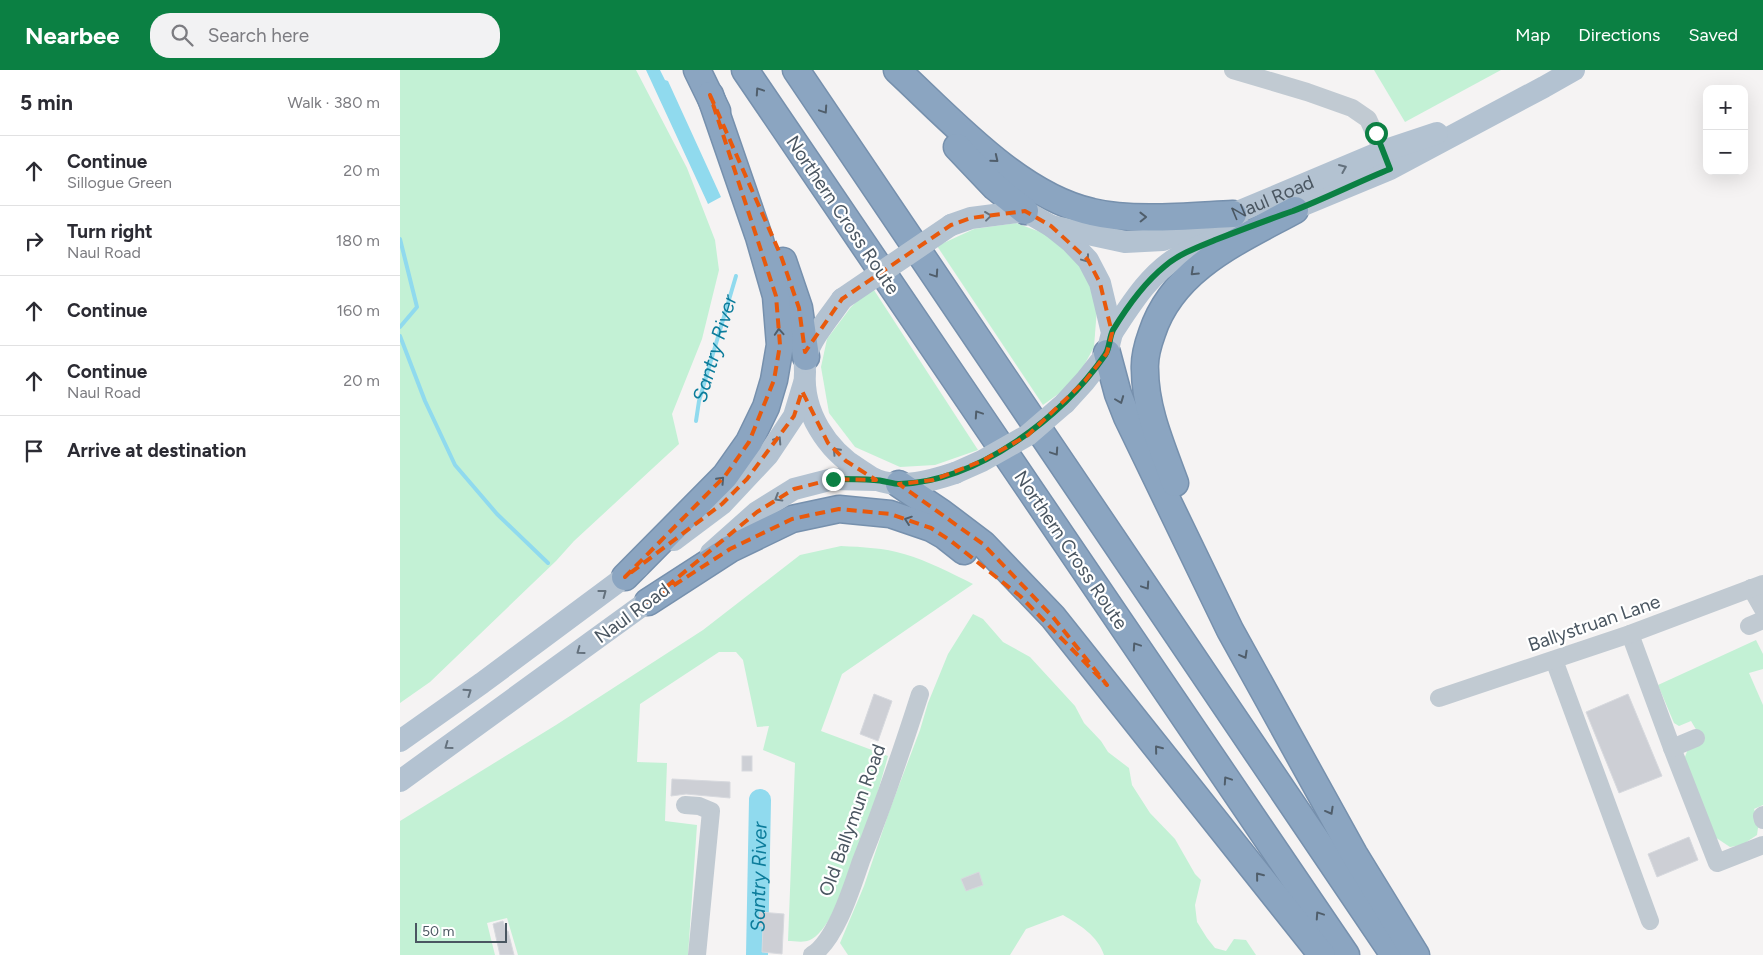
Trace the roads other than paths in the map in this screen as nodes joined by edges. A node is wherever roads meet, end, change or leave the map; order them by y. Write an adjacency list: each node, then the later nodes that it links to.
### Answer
1 (697, 70): 8 (highway)
2 (745, 70): 40 (highway, Northern Cross Route, one-way to 2)
3 (796, 70): 41 (highway, one-way to 41)
4 (884, 70): 11 (highway)
5 (897, 70): 12 (highway, one-way to 12)
6 (1233, 70): 9 (street)
7 (1574, 70): 9 (main road, Naul Road)
8 (710, 95): 15 (highway); 18 (highway, one-way to 8)
9 (1387, 160): 10 (main road, Naul Road); 12 (main road, Naul Road, one-way to 9)
10 (1295, 210): 14 (main road, Naul Road); 22 (highway, one-way to 22)
11 (1025, 211): 13 (main road); 15 (main road, one-way to 11, bridge)
12 (1234, 214): 13 (main road, Naul Road)
13 (1051, 226): 14 (main road, one-way to 14)
14 (1109, 343): 17 (main road, Naul Road, bridge); 22 (highway, one-way to 22)
15 (806, 357): 16 (main road)
16 (804, 383): 17 (main road, one-way to 16); 18 (main road, Naul Road, one-way to 16)
17 (887, 482): 20 (main road, Naul Road, one-way to 20); 25 (highway)
18 (625, 577): 29 (main road, Naul Road, one-way to 18)
19 (1757, 586): 21 (street); 23 (street, Ballystruan Lane)
20 (648, 602): 25 (highway, one-way to 20); 31 (main road, Naul Road, one-way to 31)
21 (1763, 610)
22 (1230, 630): 42 (highway, one-way to 42)
23 (1630, 634): 24 (street, Ballystruan Lane); 30 (street)
24 (1554, 660): 27 (street, Ballystruan Lane); 36 (street)
25 (1107, 685): 39 (highway, one-way to 25)
26 (920, 694): 38 (street, Old Ballymun Road)
27 (1439, 698)
28 (1696, 738): 30 (street)
29 (400, 741)
30 (1672, 748): 35 (street)
31 (400, 781)
32 (685, 805): 37 (street)
33 (1763, 815): 34 (street)
34 (1763, 820)
35 (1763, 845)
36 (1650, 921)
37 (697, 955)
38 (813, 955)
39 (1322, 955)
40 (1346, 955)
41 (1394, 955)
42 (1416, 955)

